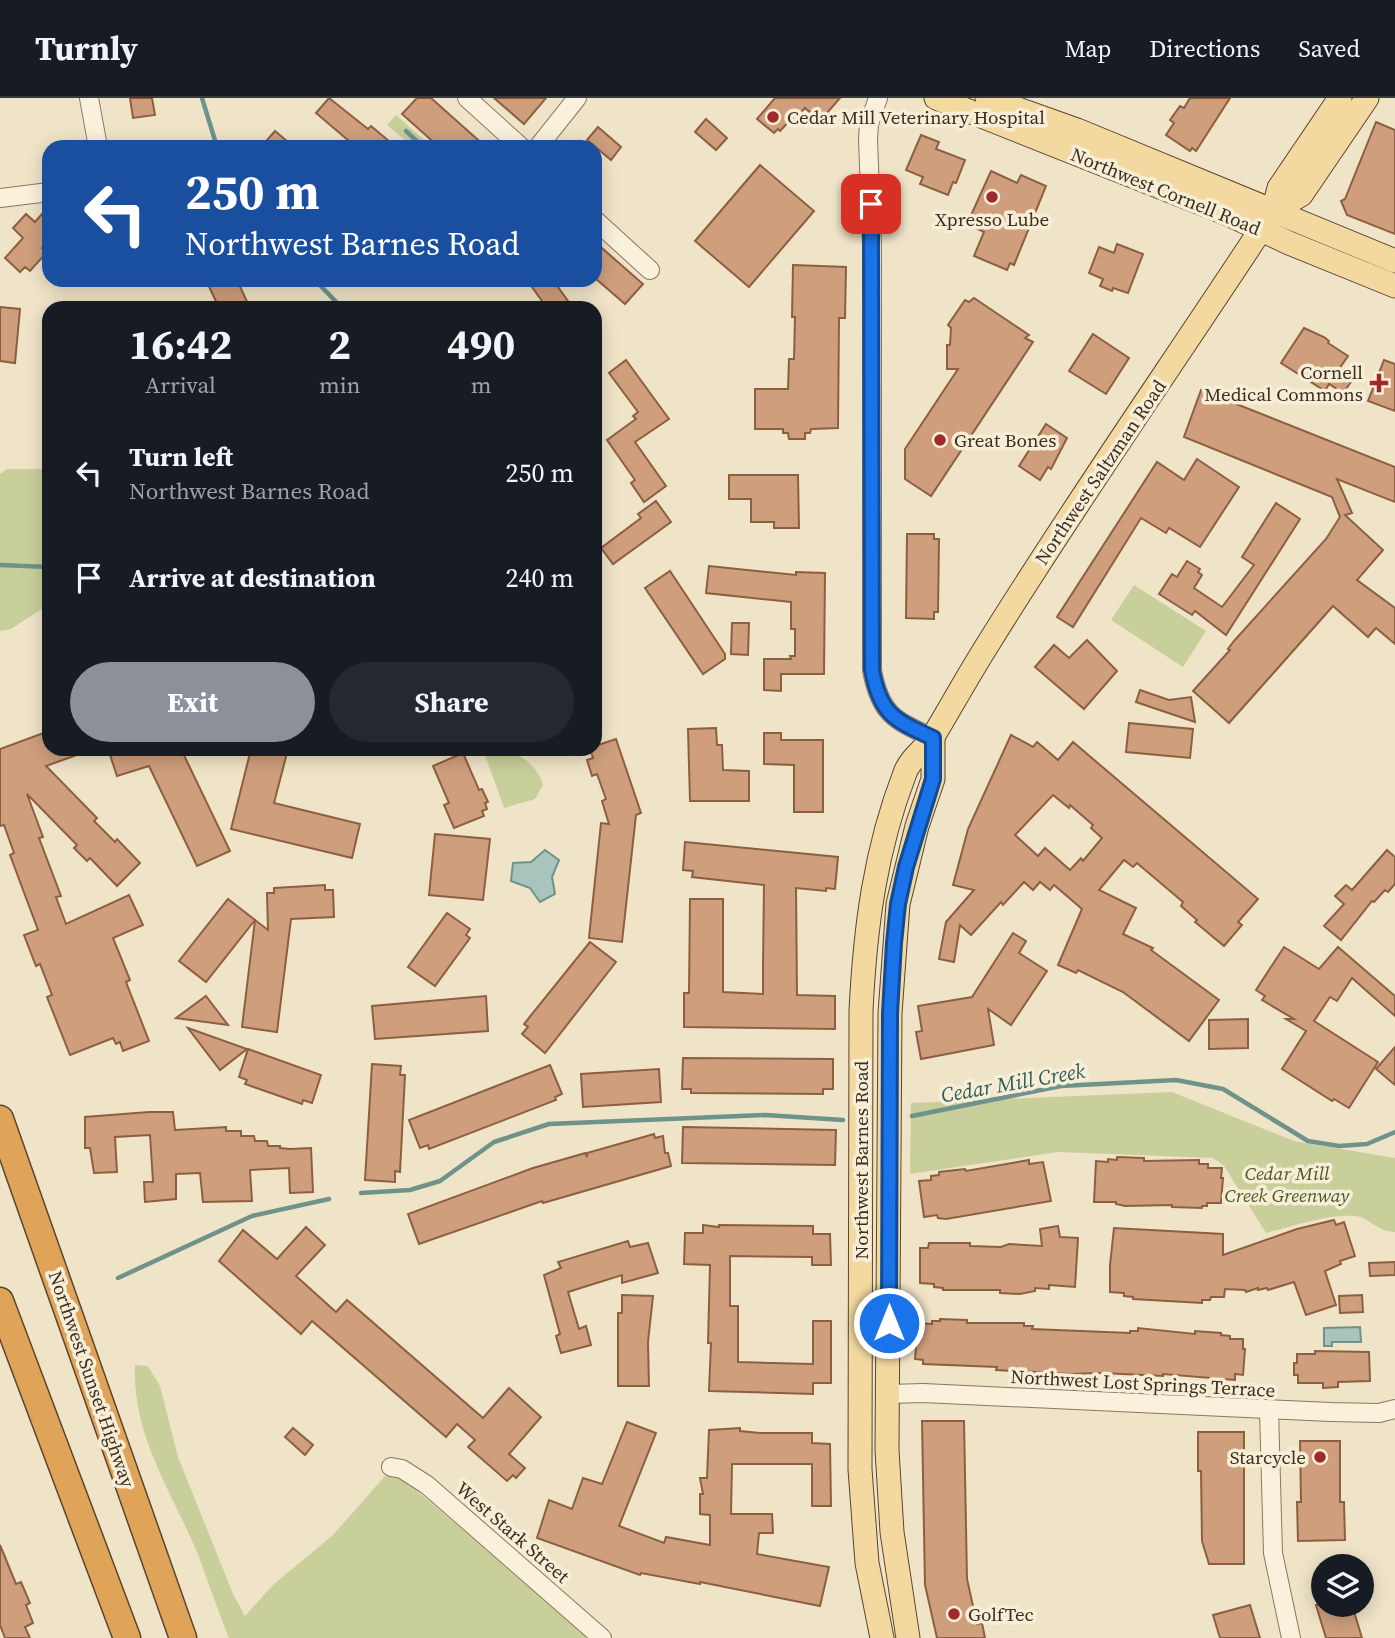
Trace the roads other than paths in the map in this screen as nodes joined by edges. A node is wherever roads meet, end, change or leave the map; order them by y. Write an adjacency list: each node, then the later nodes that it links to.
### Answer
1 (89, 98): 9 (street)
2 (467, 98): 10 (street)
3 (577, 98): 11 (street)
4 (877, 98): 20 (street)
5 (936, 98): 12 (main road, Northwest Cornell Road)
6 (987, 98): 12 (main road, Northwest Cornell Road)
7 (1340, 98): 15 (main road, Northwest Saltzman Road)
8 (1367, 98): 15 (main road, Northwest Saltzman Road)
9 (97, 140)
10 (513, 140)
11 (544, 140)
12 (1073, 141): 15 (main road, Northwest Cornell Road)
13 (42, 193): 14 (street)
14 (0, 198)
15 (1267, 220): 17 (main road, Northwest Cornell Road); 19 (main road, Northwest Cornell Road); 20 (main road, Northwest Saltzman Road)
16 (602, 226): 18 (street)
17 (1395, 261)
18 (650, 270)
19 (1395, 286)
20 (933, 738): 23 (main road, Northwest Barnes Road); 30 (main road, Northwest Barnes Road)
21 (0, 1119): 28 (highway, Northwest Sunset Highway)
22 (0, 1301): 27 (highway)
23 (888, 1394): 25 (street, Northwest Lost Springs Terrace); 31 (main road, Northwest Barnes Road)
24 (1395, 1409): 25 (street, Northwest Lost Springs Terrace)
25 (1269, 1410): 32 (street)
26 (391, 1466): 29 (street, West Stark Street)
27 (127, 1638)
28 (183, 1638)
29 (602, 1638)
30 (882, 1638)
31 (908, 1638)
32 (1291, 1638)

